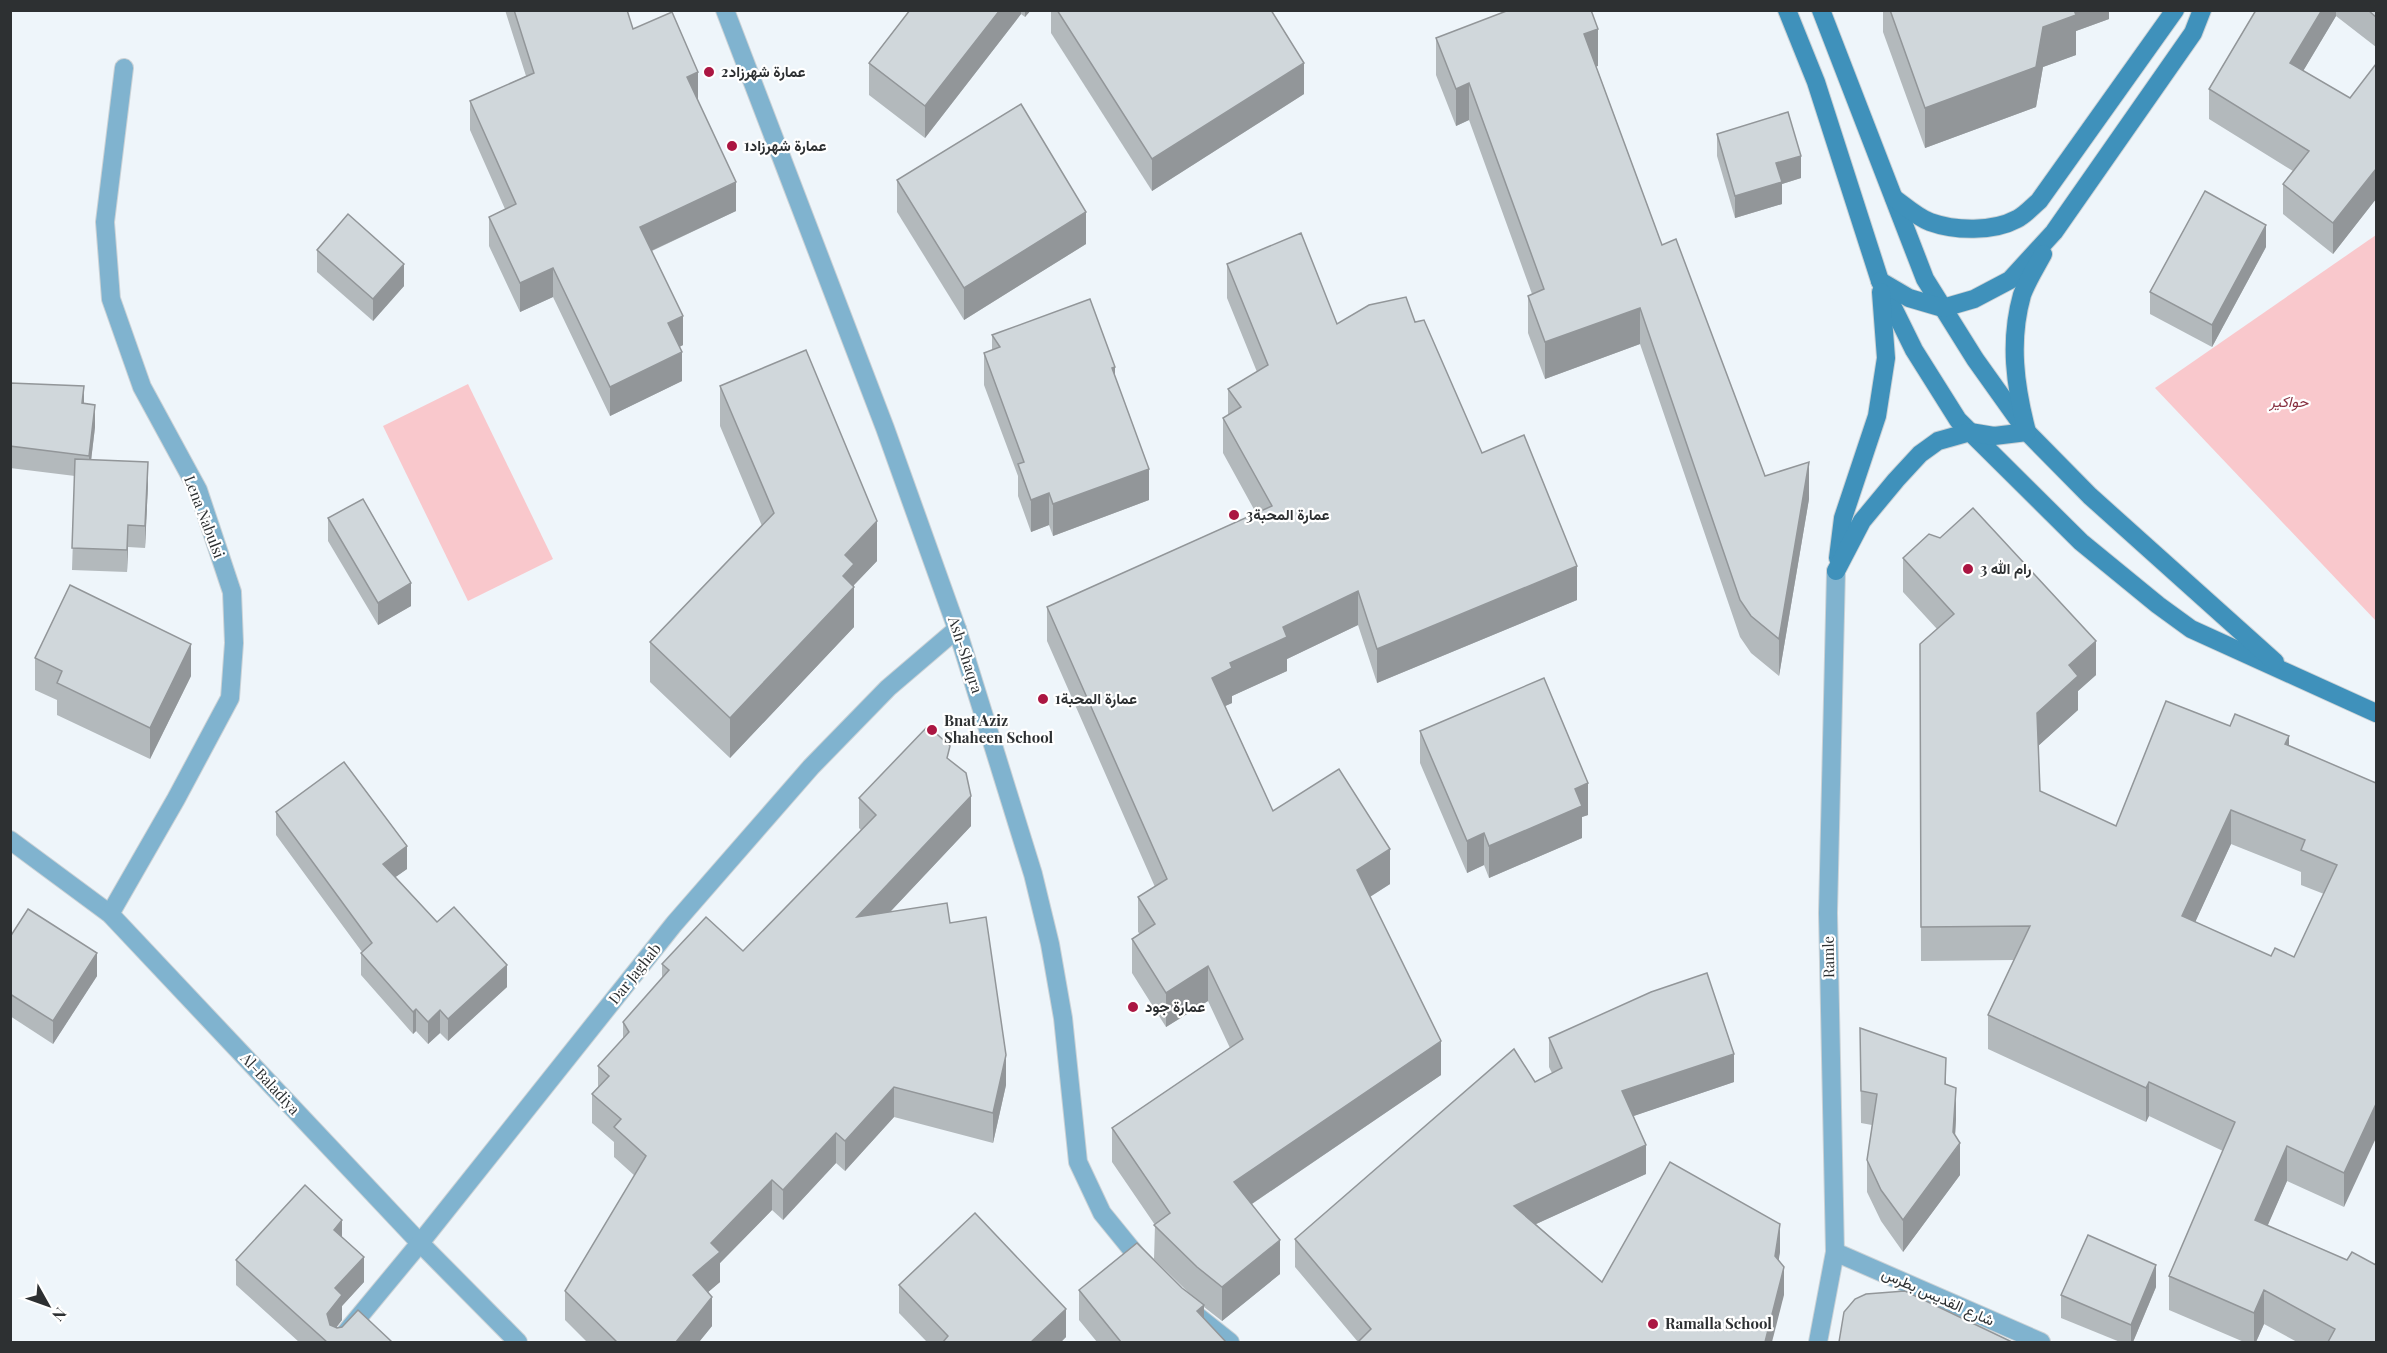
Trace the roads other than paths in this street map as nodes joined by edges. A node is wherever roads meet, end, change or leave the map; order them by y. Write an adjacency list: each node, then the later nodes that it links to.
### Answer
1 (725, 10): 14 (street, Ash-Shaqra)
2 (1787, 10): 9 (main road)
3 (1821, 10): 7 (main road)
4 (2175, 10): 7 (main road)
5 (2202, 10): 8 (main road)
6 (124, 68): 18 (street, Lena Nabulsi)
7 (1894, 198): 10 (main road)
8 (2054, 232): 10 (main road); 12 (main road)
9 (1880, 281): 10 (main road); 11 (main road); 13 (main road)
10 (1943, 308): 12 (main road)
11 (1970, 432): 12 (main road); 13 (main road); 15 (main road)
12 (2026, 432): 15 (main road)
13 (1836, 571): 20 (street, Ramle)
14 (957, 629): 19 (street, Dar Jaghab); 21 (street, Ash-Shaqra)
15 (2290, 675): 16 (main road)
16 (2376, 713)
17 (10, 840): 18 (street, Al-Baladiya)
18 (110, 914): 19 (street, Al-Baladiya)
19 (420, 1243): 23 (street, Dar Jaghab); 24 (street, Al-Baladiya)
20 (1835, 1252): 26 (street, Ramle); 27 (street, شارع القديس بطرس)
21 (1157, 1278)
22 (1182, 1302): 25 (street)
23 (338, 1342)
24 (518, 1342)
25 (1230, 1342)
26 (1818, 1342)
27 (2041, 1342)

